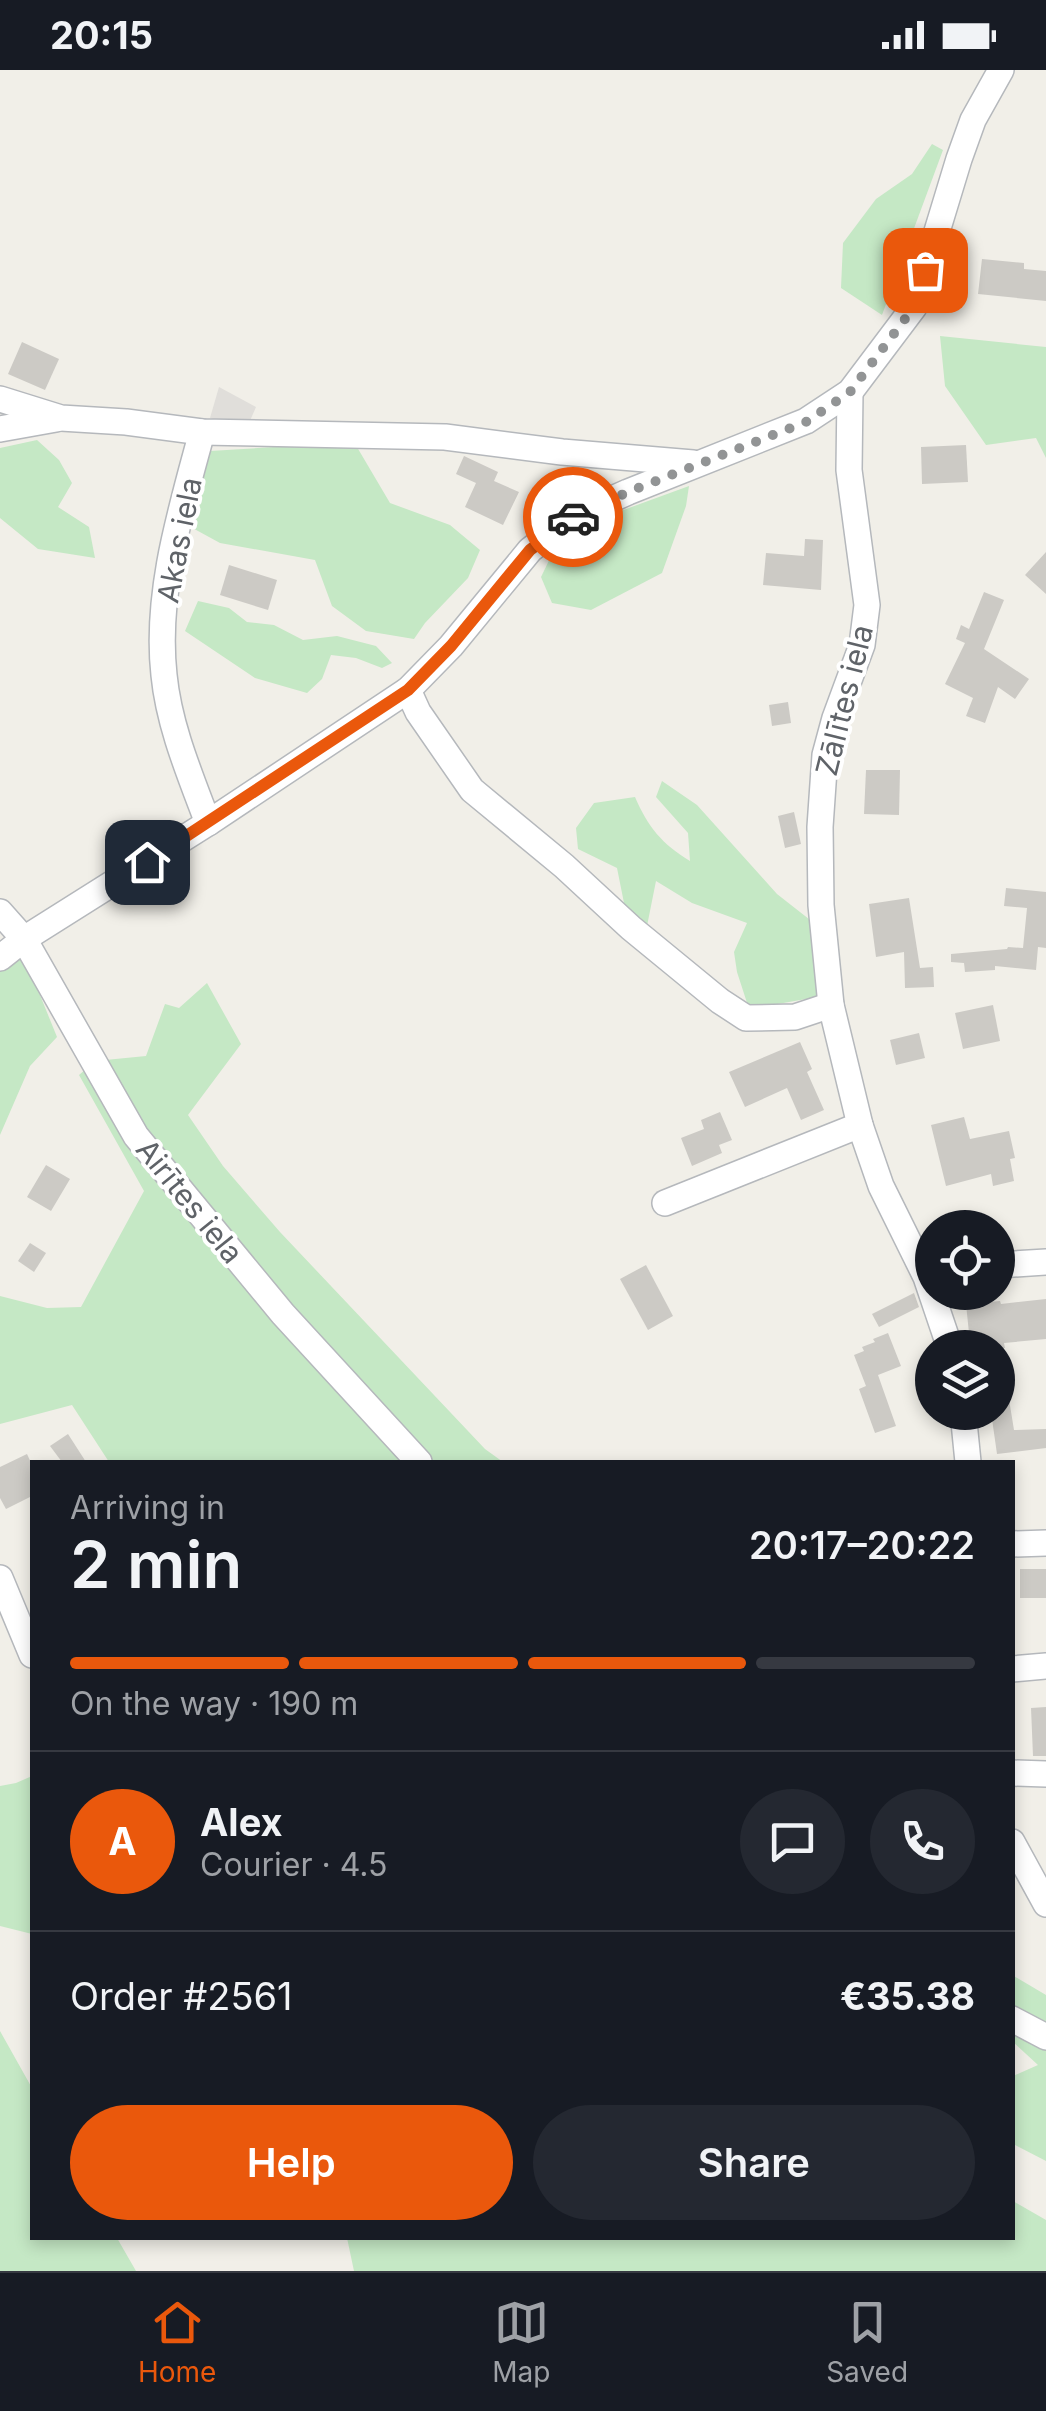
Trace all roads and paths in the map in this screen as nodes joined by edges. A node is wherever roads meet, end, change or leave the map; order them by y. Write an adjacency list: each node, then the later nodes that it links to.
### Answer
1 (1001, 70): 2 (street)
2 (850, 392): 7 (street); 13 (street, Zālītes iela)
3 (0, 400): 4 (street)
4 (61, 418): 5 (street); 6 (street)
5 (0, 429)
6 (202, 432): 7 (street); 9 (street, Akas iela)
7 (698, 464): 8 (street)
8 (408, 690): 9 (street); 13 (street)
9 (208, 823): 11 (street)
10 (0, 912): 11 (street, Airītes iela)
11 (24, 939): 12 (street); 20 (street, Airītes iela)
12 (0, 958)
13 (831, 1004): 14 (street, Zālītes iela)
14 (860, 1125): 15 (street); 16 (street, Zālītes iela)
15 (665, 1203)
16 (915, 1249)
17 (1046, 1262): 18 (street)
18 (1015, 1264)
19 (965, 1430): 21 (street)
20 (417, 1460)
21 (968, 1460)
22 (1046, 1543): 23 (street)
23 (1015, 1544)
24 (0, 1578): 25 (street)
25 (30, 1650)
26 (1046, 1666): 27 (street)
27 (1015, 1669)
28 (1015, 1774): 29 (street)
29 (1046, 1774)
30 (1015, 1847): 31 (street)
31 (1046, 1904)
32 (1015, 2021): 33 (street)
33 (1046, 2037)

